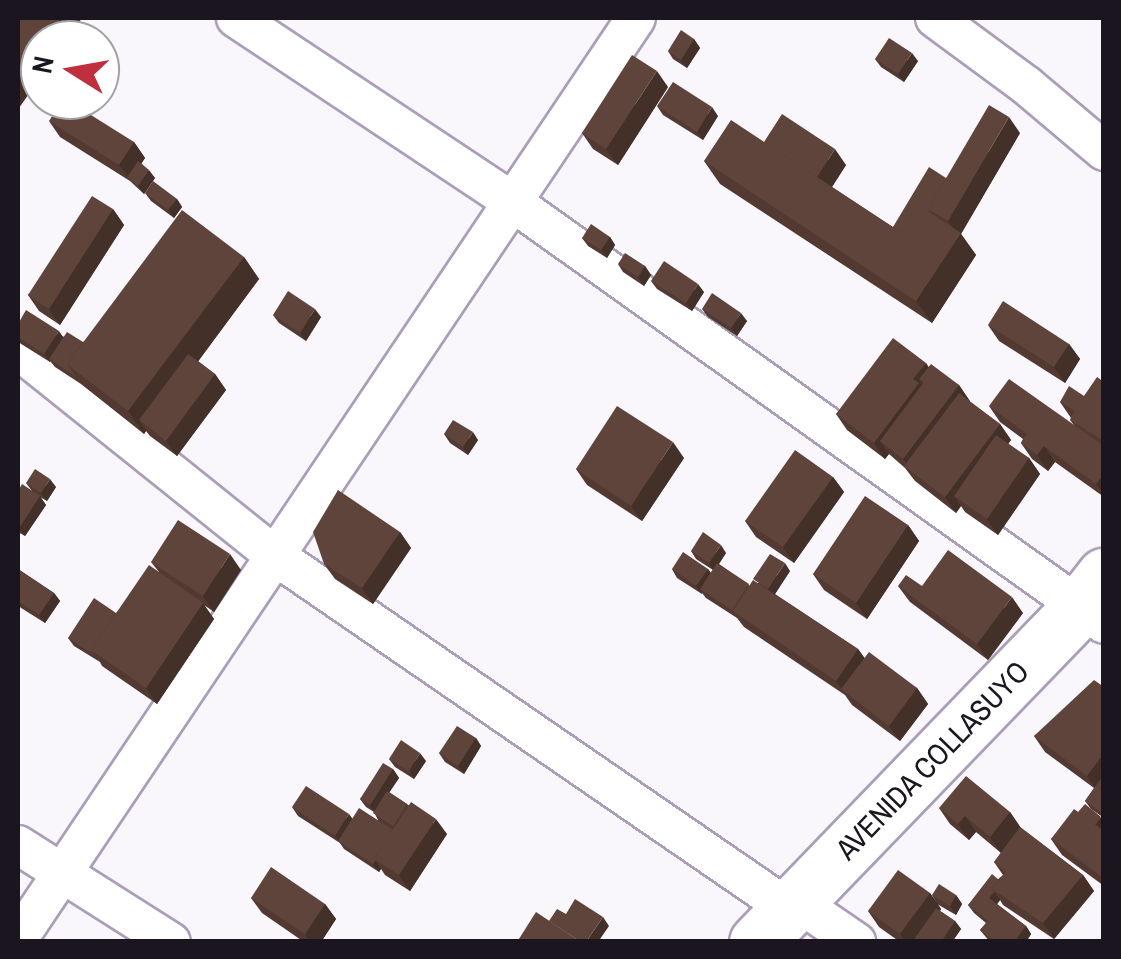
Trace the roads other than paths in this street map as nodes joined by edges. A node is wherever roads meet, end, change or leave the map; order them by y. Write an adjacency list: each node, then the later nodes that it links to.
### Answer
1 (236, 18): 5 (street)
2 (636, 18): 5 (street)
3 (934, 18): 4 (street)
4 (1104, 151)
5 (511, 202): 7 (street); 8 (street)
6 (18, 350): 7 (street)
7 (274, 555): 10 (street); 11 (street)
8 (1095, 603): 11 (street, AVENIDA COLLASUYO)
9 (18, 844): 10 (street)
10 (63, 870): 12 (street); 13 (street)
11 (781, 917): 14 (street)
12 (18, 939)
13 (171, 942)
14 (856, 942)

